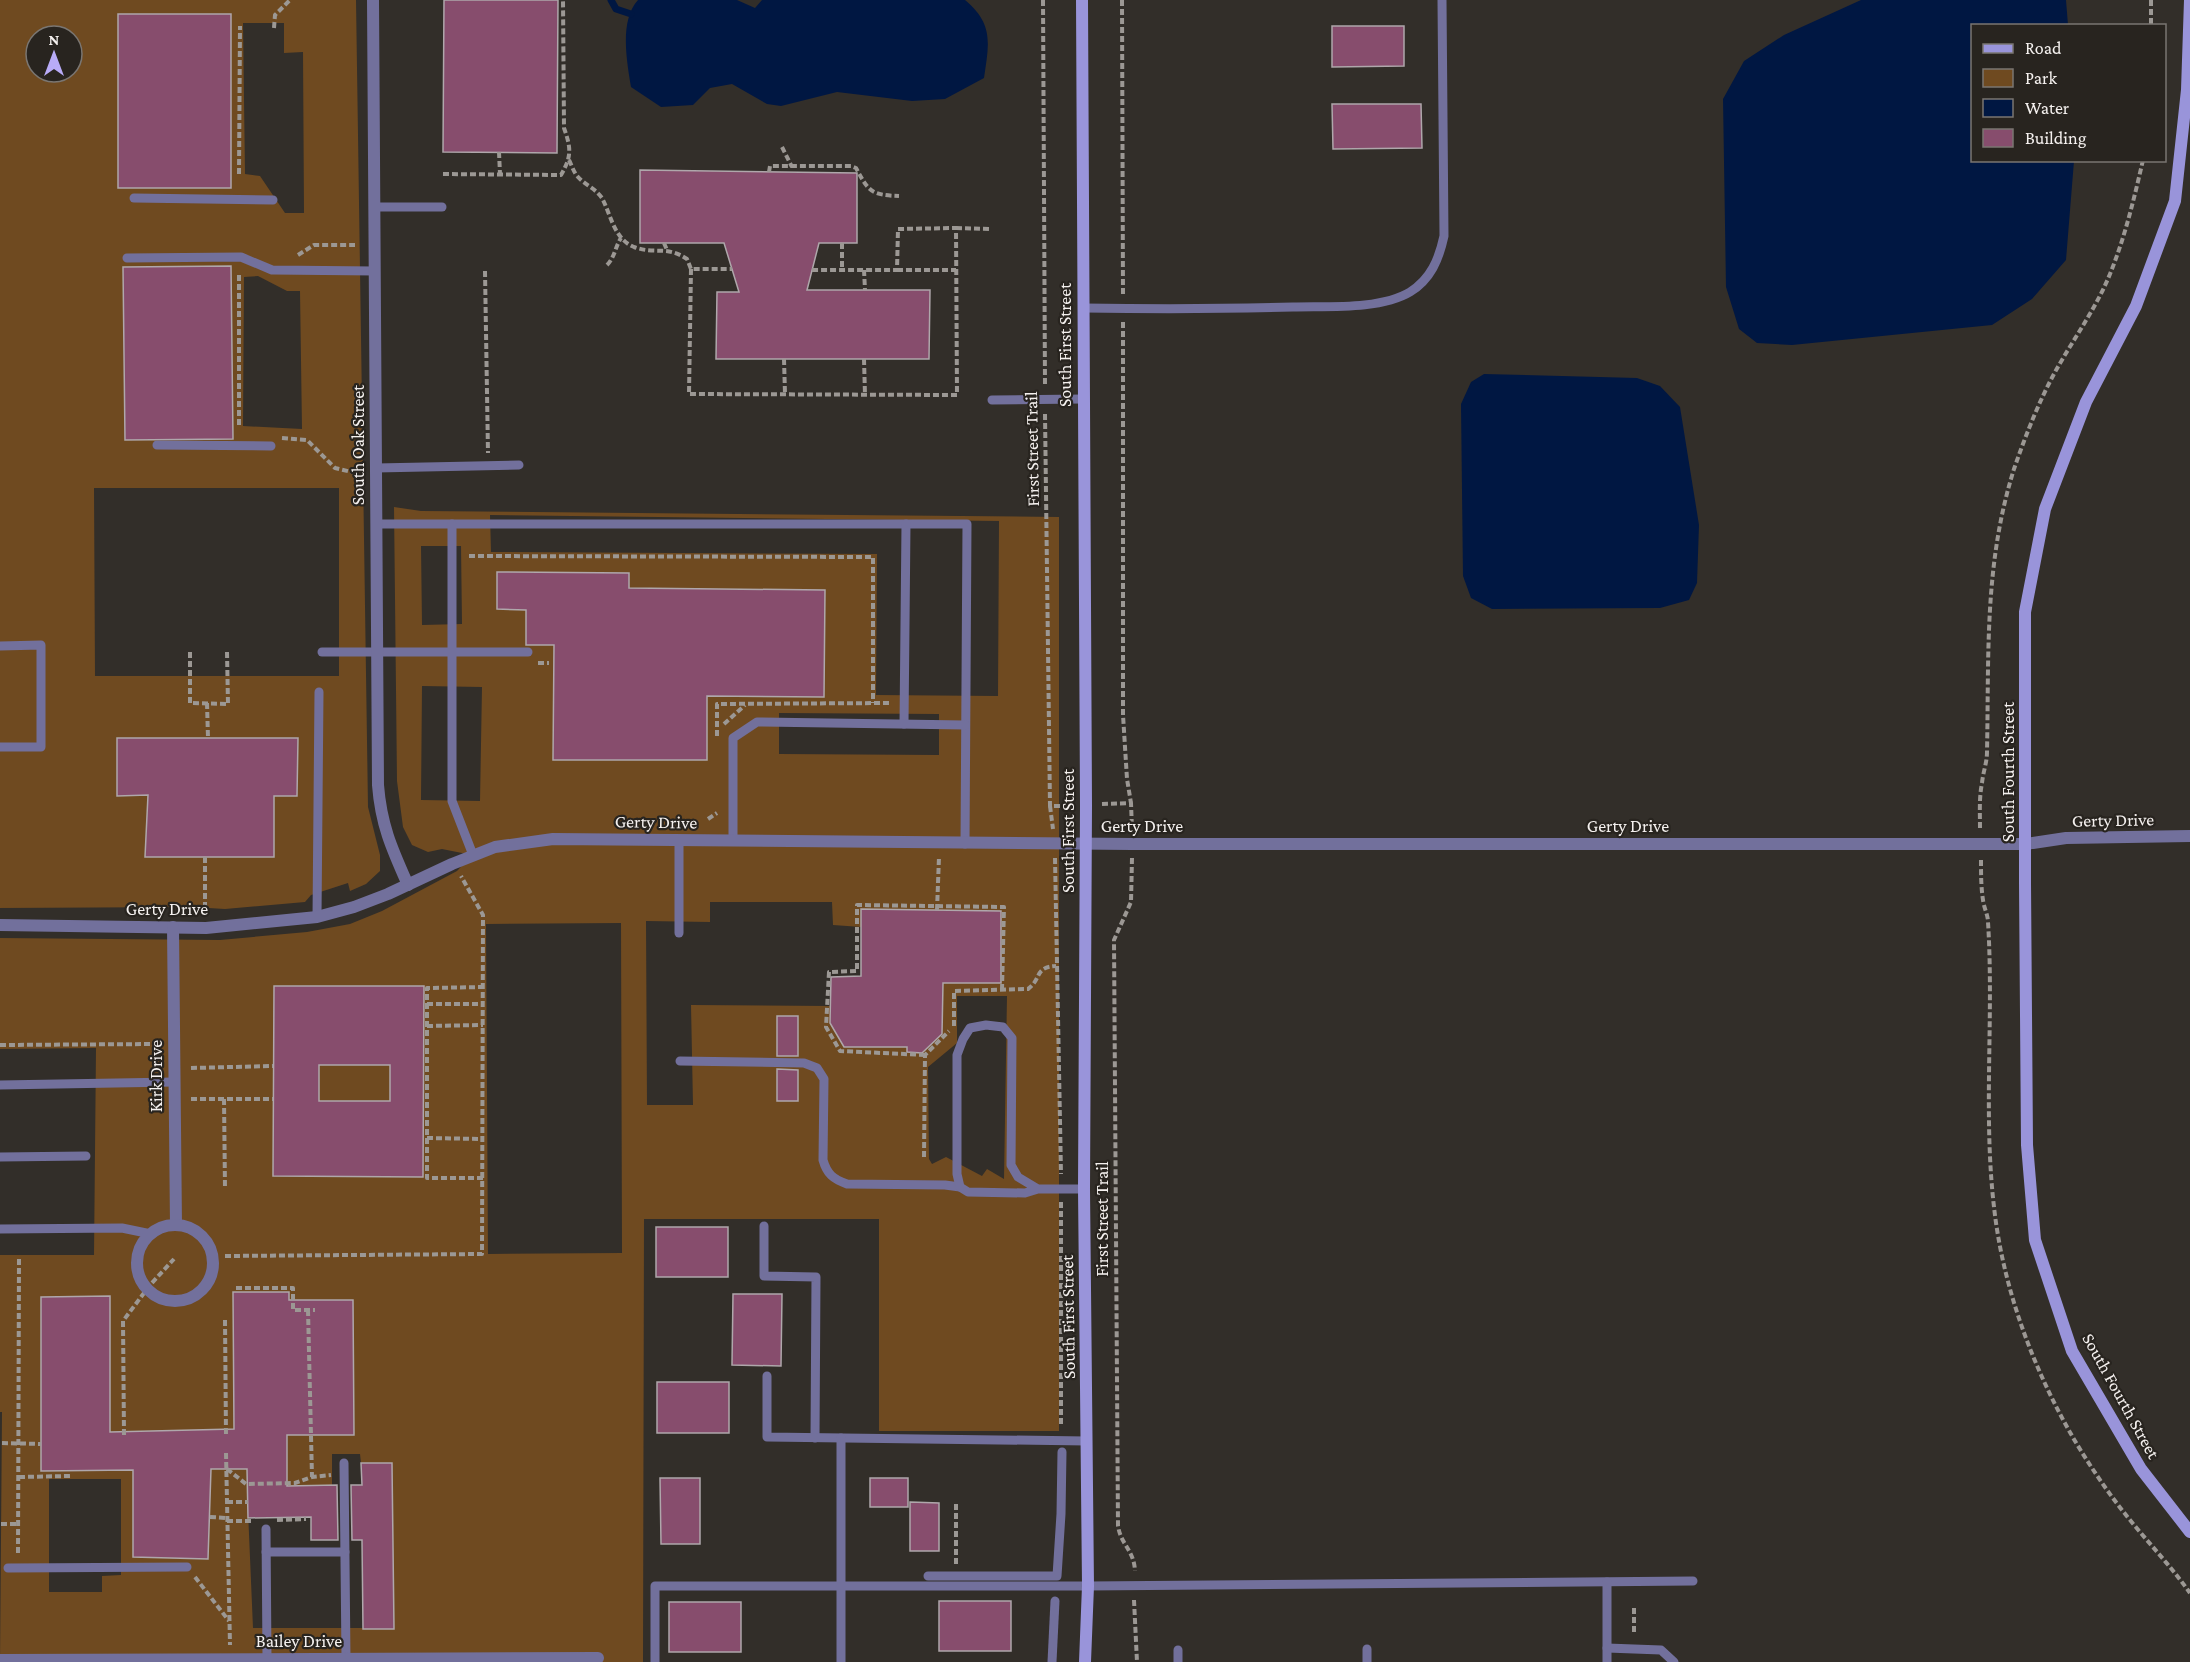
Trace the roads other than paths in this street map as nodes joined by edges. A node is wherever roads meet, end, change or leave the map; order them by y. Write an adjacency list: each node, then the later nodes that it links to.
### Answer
1 (373, 0): 7 (street, South Oak Street)
2 (1082, 0): 11 (street, South First Street)
3 (1442, 0): 11 (lane)
4 (2190, 0): 35 (street, South Fourth Street)
5 (134, 198): 6 (lane)
6 (273, 200)
7 (375, 207): 8 (lane); 10 (street, South Oak Street)
8 (442, 207)
9 (127, 258): 10 (lane)
10 (375, 271): 17 (street, South Oak Street)
11 (1084, 308): 12 (street, South First Street)
12 (1083, 399): 13 (lane); 34 (street, South First Street)
13 (992, 400)
14 (271, 442): 15 (lane)
15 (157, 445)
16 (519, 465): 17 (lane)
17 (376, 468): 18 (street, South Oak Street)
18 (376, 524): 19 (lane); 23 (street, South Oak Street)
19 (452, 524): 20 (lane); 24 (lane)
20 (906, 524): 27 (lane); 28 (lane)
21 (0, 646): 29 (lane)
22 (322, 652): 23 (lane)
23 (377, 652): 24 (lane); 37 (street, South Oak Street)
24 (452, 652): 25 (lane); 36 (lane)
25 (528, 652)
26 (319, 692): 38 (lane)
27 (904, 724): 28 (lane); 32 (lane)
28 (965, 725): 33 (lane)
29 (0, 747)
30 (2190, 836): 35 (street, Gerty Drive)
31 (679, 840): 32 (street, Gerty Drive); 36 (street, Gerty Drive); 41 (lane)
32 (733, 841): 33 (street, Gerty Drive)
33 (965, 844): 34 (street, Gerty Drive)
34 (1086, 844): 35 (street, Gerty Drive); 49 (street, South First Street)
35 (2026, 844): 61 (street, South Fourth Street)
36 (473, 855): 37 (street, Gerty Drive)
37 (408, 885): 38 (street, Gerty Drive)
38 (317, 916): 40 (street, Gerty Drive)
39 (0, 925): 40 (street, Gerty Drive)
40 (173, 927): 43 (street, Kirk Drive)
41 (679, 933)
42 (680, 1061): 47 (lane)
43 (174, 1082): 44 (lane); 50 (street, Kirk Drive)
44 (0, 1085)
45 (87, 1156): 46 (lane)
46 (0, 1157)
47 (960, 1187): 48 (lane); 48 (lane)
48 (1038, 1189): 49 (lane)
49 (1084, 1189): 57 (street, South First Street)
50 (176, 1226): 53 (street); 53 (street)
51 (764, 1226): 55 (lane)
52 (0, 1229): 53 (lane)
53 (151, 1234)
54 (767, 1376): 55 (lane)
55 (815, 1438): 56 (lane)
56 (841, 1438): 57 (lane); 70 (lane)
57 (1087, 1441): 69 (street, South First Street)
58 (1062, 1452): 66 (lane)
59 (344, 1463): 63 (lane)
60 (266, 1529): 62 (lane)
61 (2190, 1532)
62 (266, 1552): 63 (lane); 76 (lane)
63 (345, 1552): 77 (lane)
64 (187, 1567): 65 (lane)
65 (8, 1568)
66 (928, 1576)
67 (1693, 1581): 68 (lane)
68 (1607, 1582): 69 (lane); 72 (lane)
69 (1088, 1586): 70 (lane); 82 (street, South First Street)
70 (841, 1587): 79 (lane); 80 (lane)
71 (1055, 1601): 81 (lane)
72 (1607, 1648): 85 (lane); 86 (lane)
73 (1367, 1649): 84 (lane)
74 (1178, 1650): 83 (lane)
75 (598, 1658): 77 (street, Bailey Drive)
76 (267, 1659): 77 (street, Bailey Drive); 78 (street, Bailey Drive)
77 (346, 1659)
78 (0, 1660)
79 (655, 1662)
80 (842, 1662)
81 (1052, 1662)
82 (1085, 1662)
83 (1178, 1662)
84 (1368, 1662)
85 (1607, 1662)
86 (1674, 1662)

